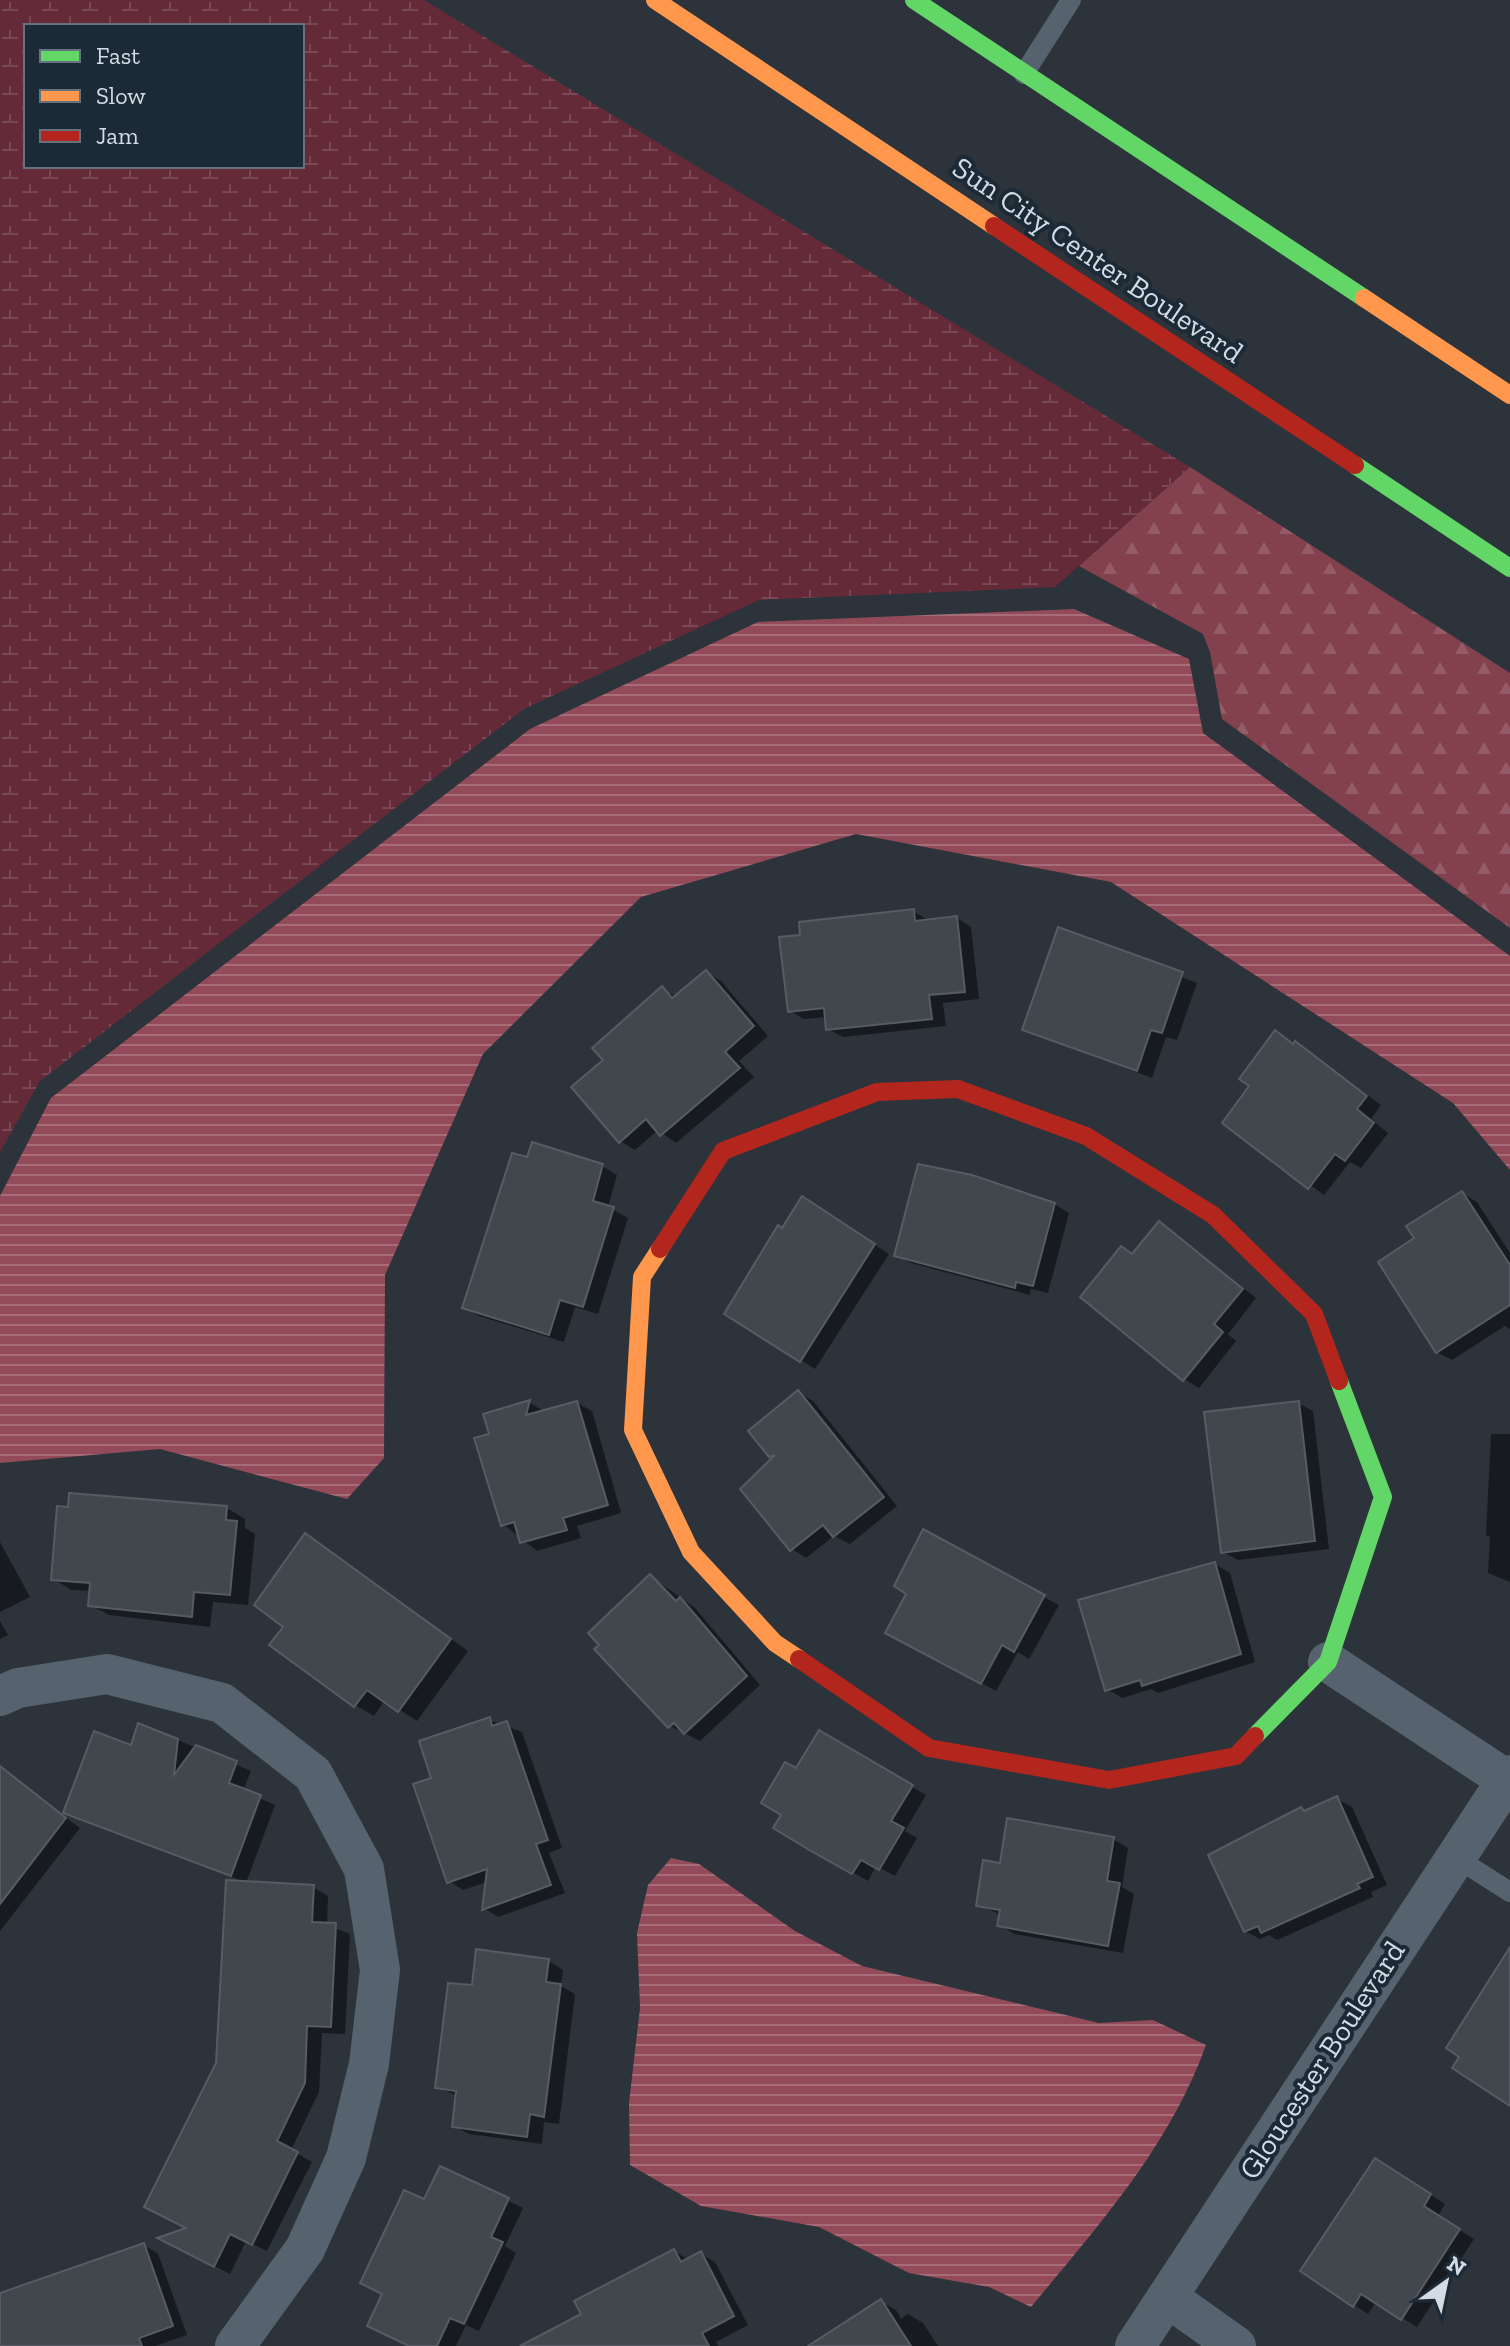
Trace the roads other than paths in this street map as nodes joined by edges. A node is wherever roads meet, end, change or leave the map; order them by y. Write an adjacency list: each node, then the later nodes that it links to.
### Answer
1 (655, 0): 6 (street, Sun City Center Boulevard)
2 (914, 0): 4 (street)
3 (1071, 0): 4 (lane)
4 (1024, 74): 5 (street)
5 (1510, 395)
6 (1510, 568)
7 (1328, 1662): 7 (street); 9 (street)
8 (0, 1696): 13 (street)
9 (1508, 1777): 10 (street, Gloucester Boulevard)
10 (1455, 1857): 11 (lane); 12 (street, Gloucester Boulevard)
11 (1510, 1892)
12 (1167, 2297): 14 (street, Gloucester Boulevard); 15 (street)
13 (235, 2346)
14 (1135, 2346)
15 (1236, 2346)

